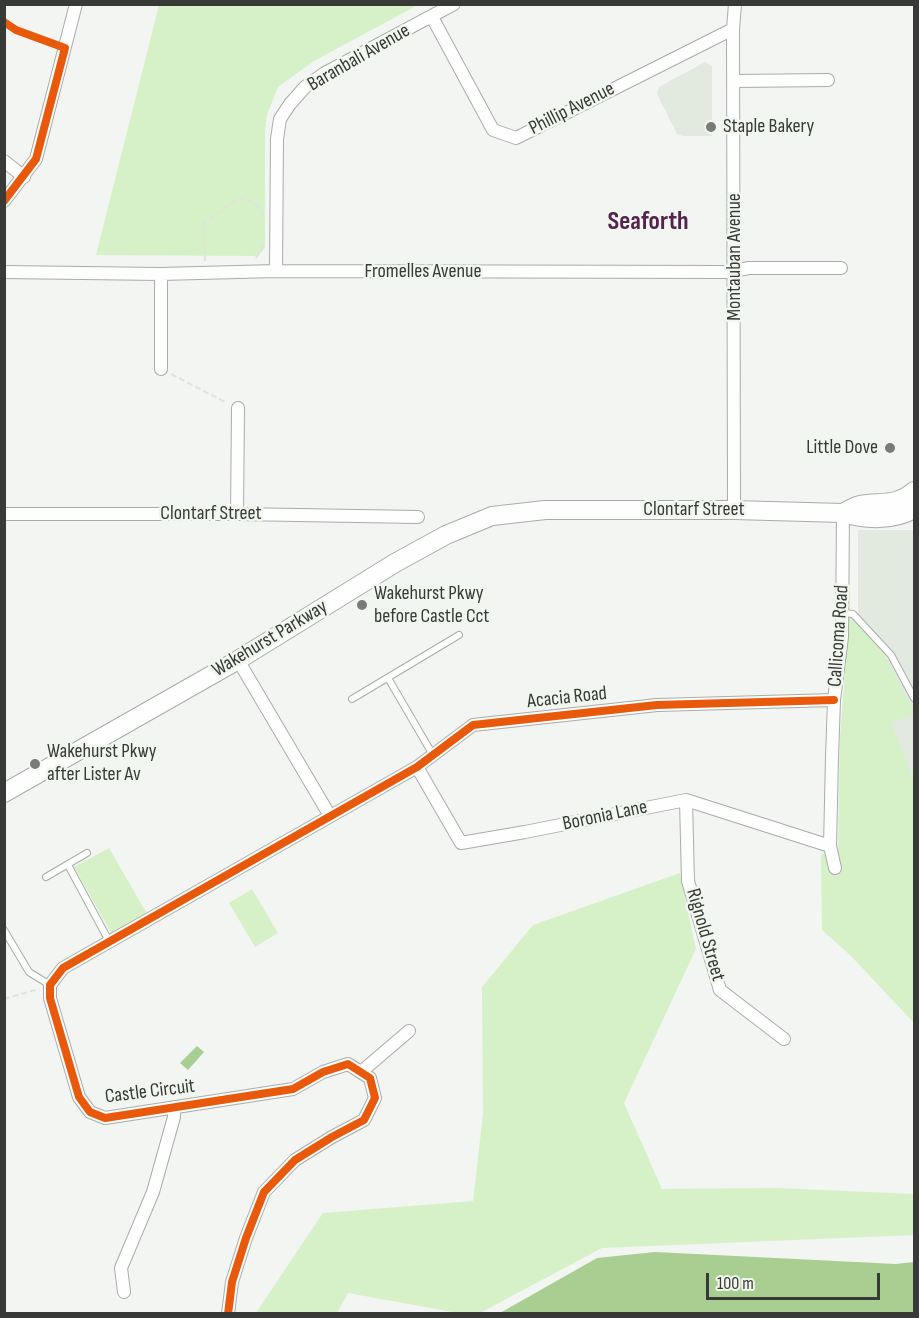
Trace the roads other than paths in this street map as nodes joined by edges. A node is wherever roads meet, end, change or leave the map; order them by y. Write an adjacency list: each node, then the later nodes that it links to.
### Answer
1 (76, 4): 9 (street)
2 (454, 4): 4 (street, Baranbali Avenue)
3 (735, 4): 5 (street, Montauban Avenue)
4 (432, 17): 5 (street, Phillip Avenue); 12 (street, Baranbali Avenue)
5 (734, 29): 7 (street, Montauban Avenue)
6 (828, 80): 7 (street)
7 (735, 81): 14 (street, Montauban Avenue)
8 (4, 161): 9 (street)
9 (24, 177): 10 (street)
10 (4, 201)
11 (841, 268): 14 (street, Fromelles Avenue)
12 (276, 271): 14 (street, Fromelles Avenue); 15 (street, Fromelles Avenue)
13 (4, 272): 15 (street, Fromelles Avenue)
14 (735, 272): 21 (street, Montauban Avenue)
15 (161, 274): 16 (street)
16 (161, 369)
17 (238, 408): 24 (street)
18 (915, 491): 22 (main road, Clontarf Street)
19 (915, 509): 22 (main road, Clontarf Street)
20 (545, 510): 21 (main road, Clontarf Street); 28 (main road, Wakehurst Parkway)
21 (734, 510): 22 (main road, Clontarf Street)
22 (843, 513): 26 (street, Callicoma Road)
23 (4, 514): 24 (street, Clontarf Street)
24 (237, 514): 25 (street, Clontarf Street)
25 (418, 517)
26 (843, 613): 30 (lane); 32 (street, Callicoma Road)
27 (459, 635): 29 (lane)
28 (238, 660): 35 (main road, Wakehurst Parkway); 37 (street)
29 (388, 678): 31 (lane); 33 (lane)
30 (915, 698)
31 (352, 699)
32 (834, 700): 33 (street, Acacia Road); 38 (street, Callicoma Road)
33 (433, 755): 34 (street, Acacia Road)
34 (417, 767): 36 (street, Boronia Lane); 37 (street, Acacia Road)
35 (4, 794)
36 (686, 800): 38 (street, Boronia Lane); 47 (street, Rignold Street)
37 (330, 816): 44 (street)
38 (830, 846): 41 (street, Callicoma Road)
39 (87, 853): 40 (lane)
40 (68, 865): 42 (lane); 44 (lane)
41 (835, 868)
42 (46, 877)
43 (4, 930): 45 (lane)
44 (109, 941): 45 (street)
45 (50, 986): 49 (street, Castle Circuit)
46 (409, 1031): 48 (street)
47 (784, 1039)
48 (361, 1072): 49 (street, Castle Circuit); 51 (street)
49 (174, 1107): 50 (street)
50 (124, 1292)
51 (228, 1314)

